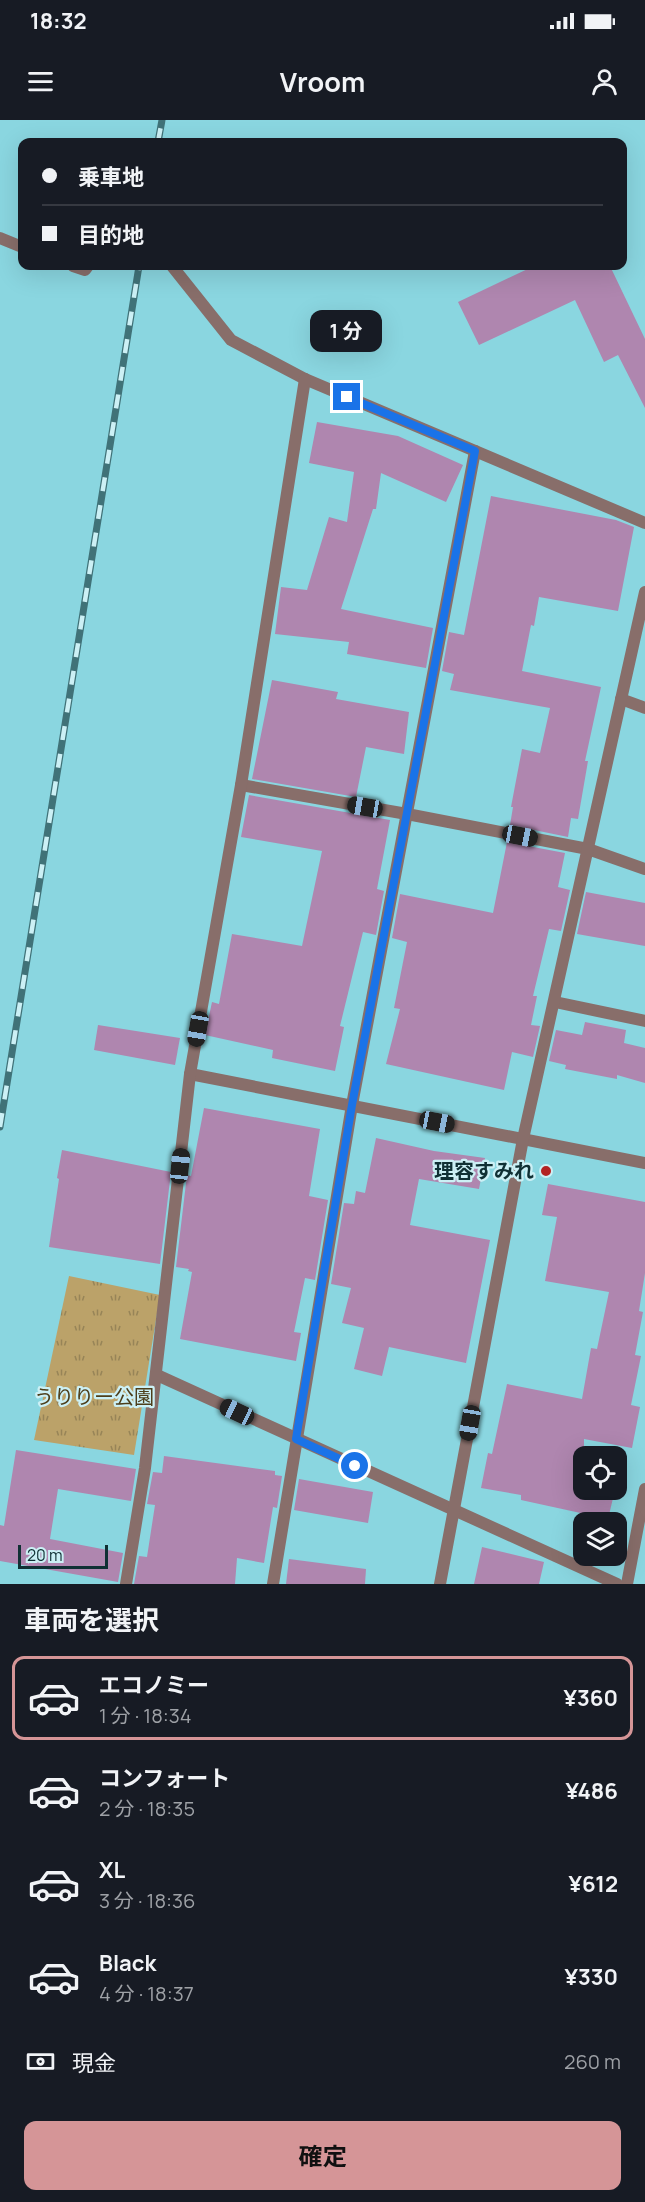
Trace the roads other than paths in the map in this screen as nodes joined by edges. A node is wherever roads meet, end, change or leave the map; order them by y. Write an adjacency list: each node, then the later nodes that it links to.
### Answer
1 (0, 238): 2 (street)
2 (18, 245)
3 (175, 270): 4 (street)
4 (305, 380): 5 (street); 10 (street)
5 (475, 451): 6 (street); 11 (street)
6 (645, 523)
7 (645, 592): 8 (street)
8 (621, 699): 9 (street); 12 (street)
9 (645, 708)
10 (240, 785): 11 (street); 16 (street)
11 (407, 814): 12 (street); 17 (street)
12 (588, 849): 13 (street); 14 (street)
13 (645, 868)
14 (555, 1002): 15 (street); 18 (street)
15 (645, 1021)
16 (190, 1074): 17 (street); 20 (street)
17 (352, 1105): 18 (street); 21 (street)
18 (523, 1139): 19 (street); 23 (street)
19 (645, 1163)
20 (157, 1375): 21 (street); 24 (street)
21 (296, 1439): 23 (street); 25 (street)
22 (645, 1489): 28 (street)
23 (454, 1511): 26 (street); 27 (street)
24 (126, 1584)
25 (273, 1584)
26 (440, 1584)
27 (617, 1584)
28 (627, 1584)

